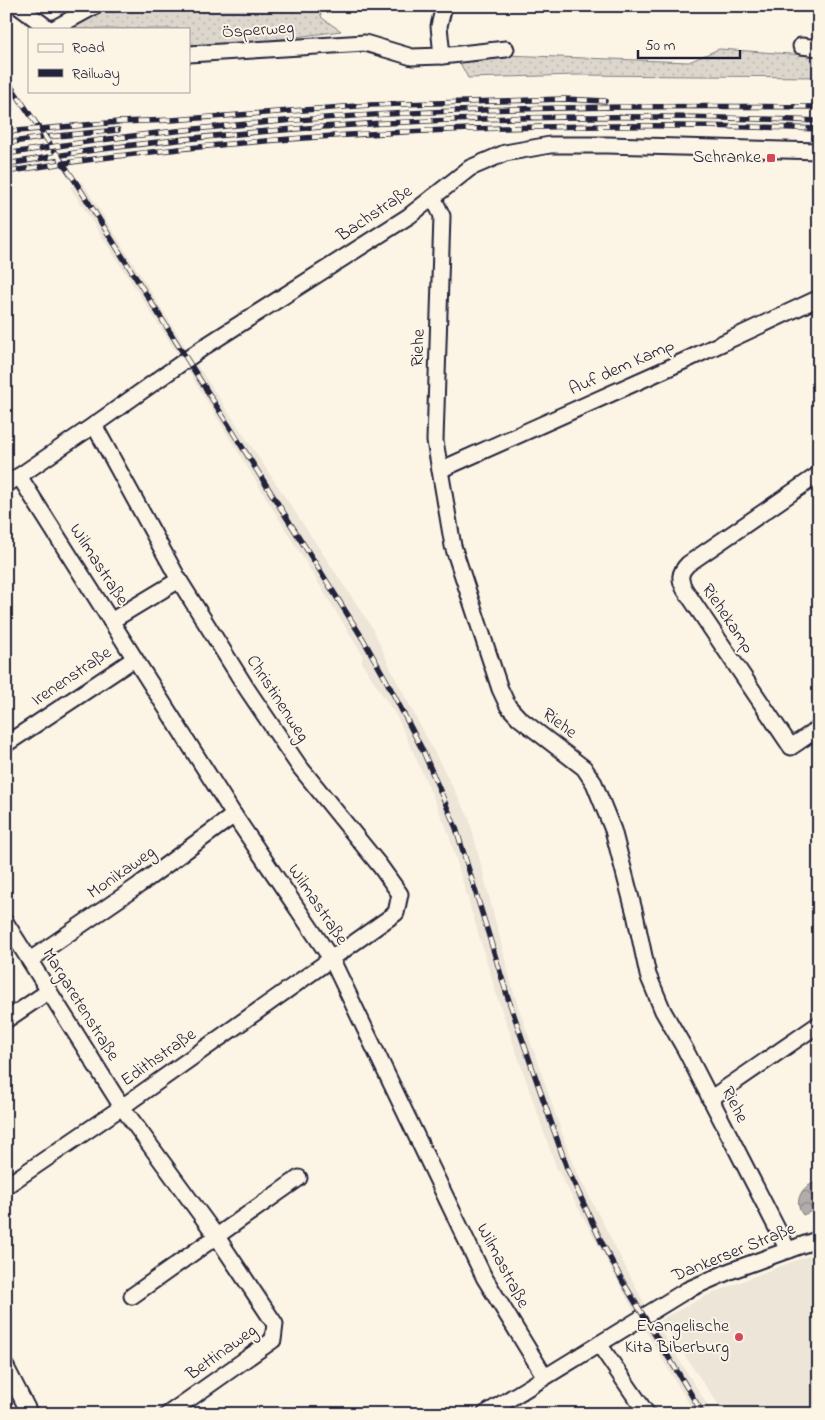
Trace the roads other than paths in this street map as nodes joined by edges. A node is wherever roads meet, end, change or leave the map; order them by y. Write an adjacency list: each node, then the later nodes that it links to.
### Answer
1 (18, 6): 4 (street)
2 (94, 6): 5 (street)
3 (444, 6): 10 (street)
4 (50, 28)
5 (53, 28)
6 (801, 46): 7 (street)
7 (819, 48)
8 (506, 49): 10 (street, Ösperweg)
9 (190, 54): 10 (street, Ösperweg)
10 (442, 56)
11 (819, 151): 12 (street, Bachstraße)
12 (433, 197): 14 (street, Bachstraße); 15 (street, Riehe)
13 (819, 298): 15 (street, Auf dem Kamp)
14 (94, 425): 17 (street, Bachstraße); 19 (street, Christinenweg)
15 (440, 470): 31 (street, Riehe)
16 (819, 474): 22 (street, Riehekamp)
17 (19, 476): 18 (street, Bachstraße); 20 (street, Wilmastraße)
18 (6, 485)
19 (179, 580): 20 (street); 27 (street, Christinenweg)
20 (111, 621): 21 (street, Wilmastraße)
21 (134, 658): 23 (street, Irenenstraße); 24 (street, Wilmastraße)
22 (819, 728)
23 (6, 744)
24 (234, 815): 26 (street, Monikaweg); 27 (street, Wilmastraße)
25 (6, 923): 26 (street, Margaretenstraße)
26 (30, 960): 28 (street, Margaretenstraße)
27 (332, 960): 32 (street, Edithstraße); 41 (street, Wilmastraße)
28 (49, 990): 29 (street); 32 (street, Margaretenstraße)
29 (6, 1020)
30 (819, 1024): 31 (street)
31 (710, 1099): 37 (street, Riehe)
32 (122, 1107): 34 (street, Edithstraße); 35 (street, Bettinaweg)
33 (299, 1178): 35 (street)
34 (6, 1186)
35 (217, 1237): 38 (street); 43 (street, Bettinaweg)
36 (819, 1239): 37 (street, Dankerser Straße)
37 (788, 1250): 39 (street, Dankerser Straße)
38 (132, 1296)
39 (599, 1344): 41 (street, Dankerser Straße); 45 (street)
40 (6, 1367): 42 (street)
41 (545, 1377): 44 (street, Dankerser Straße)
42 (30, 1414)
43 (168, 1414)
44 (485, 1414)
45 (646, 1414)

